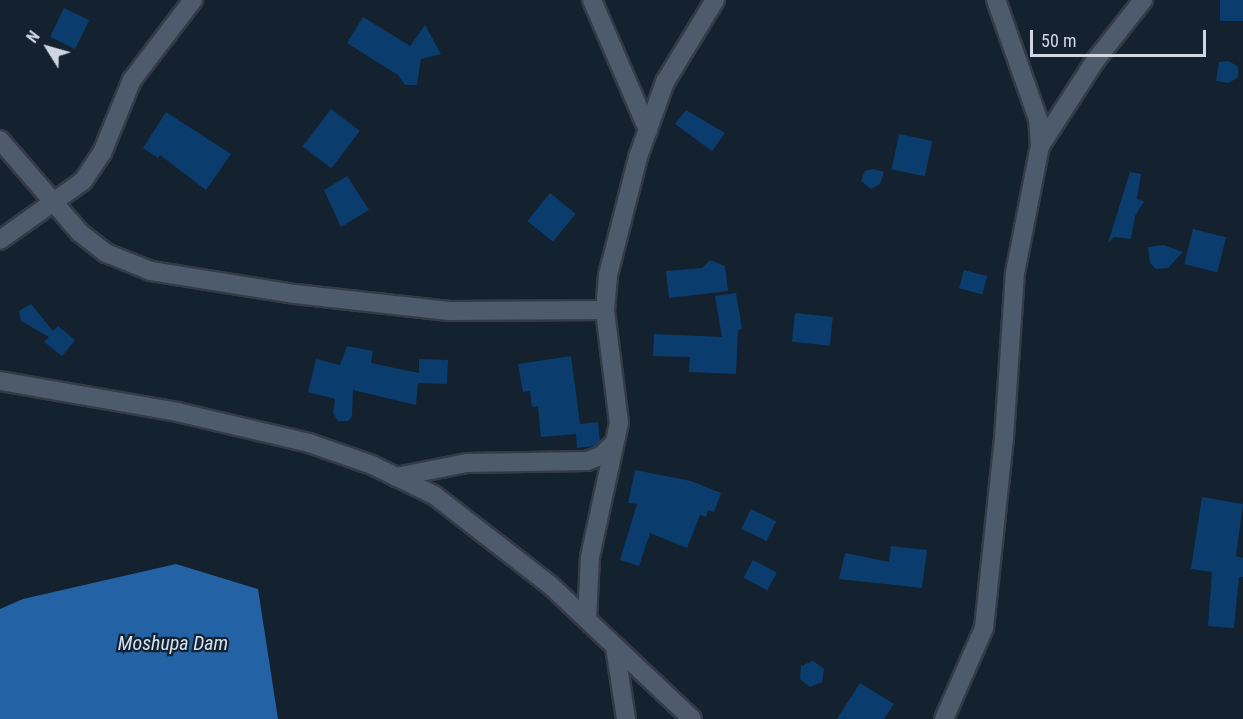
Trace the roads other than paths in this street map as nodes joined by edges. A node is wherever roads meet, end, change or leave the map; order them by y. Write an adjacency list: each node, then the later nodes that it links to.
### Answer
1 (193, 0): 9 (street)
2 (592, 0): 6 (street)
3 (715, 0): 6 (street)
4 (996, 0): 8 (street)
5 (1143, 0): 8 (street)
6 (648, 130): 11 (street)
7 (0, 140): 9 (street)
8 (1040, 146): 19 (street)
9 (56, 203): 10 (street); 11 (street)
10 (0, 240)
11 (605, 310): 13 (street)
12 (0, 381): 14 (street)
13 (614, 442): 14 (street); 15 (street)
14 (396, 477): 15 (street)
15 (587, 620): 16 (street)
16 (615, 647): 17 (street); 18 (street)
17 (626, 719)
18 (692, 719)
19 (944, 719)

